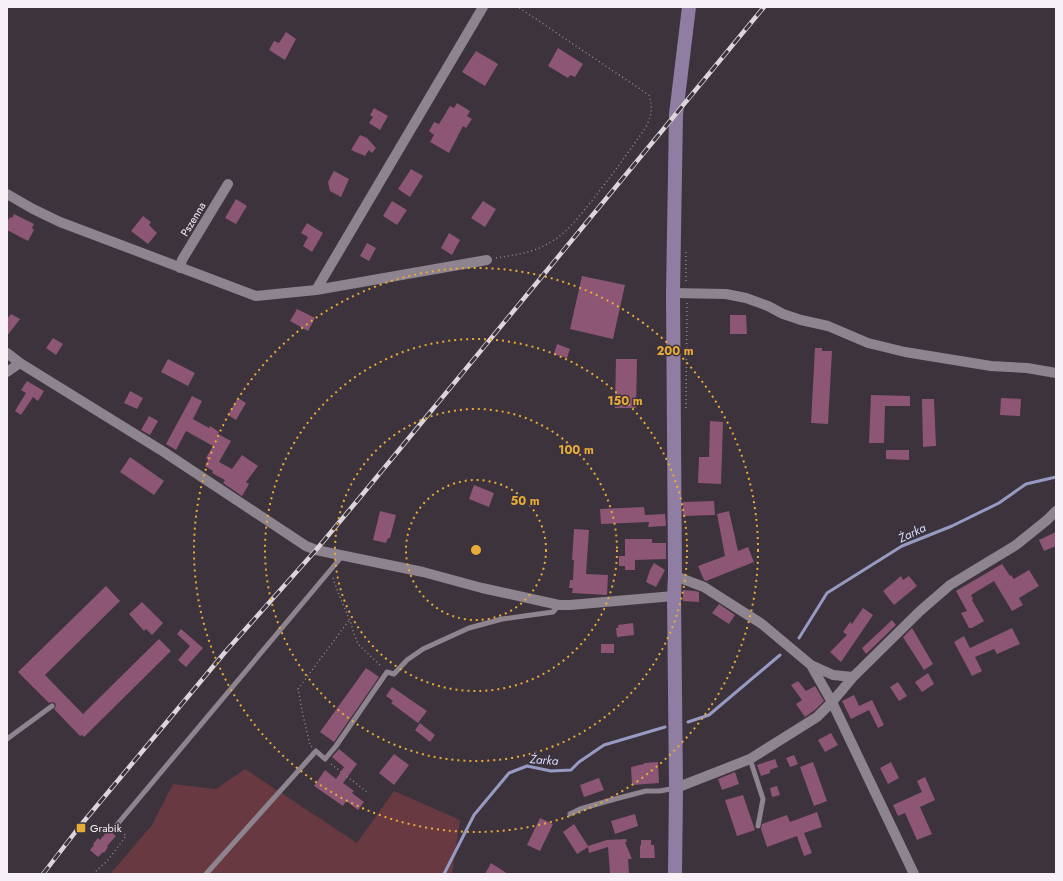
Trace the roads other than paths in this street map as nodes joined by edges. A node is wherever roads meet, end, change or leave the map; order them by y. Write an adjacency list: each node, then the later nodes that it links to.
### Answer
1 (483, 7): 7 (street)
2 (689, 7): 8 (main road)
3 (228, 184): 6 (street, Pszenna)
4 (7, 194): 6 (street)
5 (486, 260): 7 (street)
6 (180, 268): 7 (street)
7 (316, 290)
8 (673, 293): 12 (street); 15 (main road)
9 (7, 353): 10 (street)
10 (20, 363): 11 (street); 14 (street)
11 (7, 372)
12 (1056, 373)
13 (1056, 511): 19 (street)
14 (343, 555): 17 (street); 27 (lane)
15 (675, 576): 16 (main road); 18 (street)
16 (674, 596): 17 (street); 24 (main road)
17 (559, 604): 28 (lane)
18 (811, 665): 19 (street); 20 (street)
19 (853, 677): 20 (street)
20 (832, 702): 23 (street); 30 (street)
21 (52, 706): 22 (lane)
22 (7, 739)
23 (750, 759): 24 (street); 26 (lane)
24 (676, 788): 25 (lane); 29 (main road)
25 (570, 814)
26 (758, 826)
27 (115, 827)
28 (206, 874)
29 (675, 874)
30 (914, 874)

